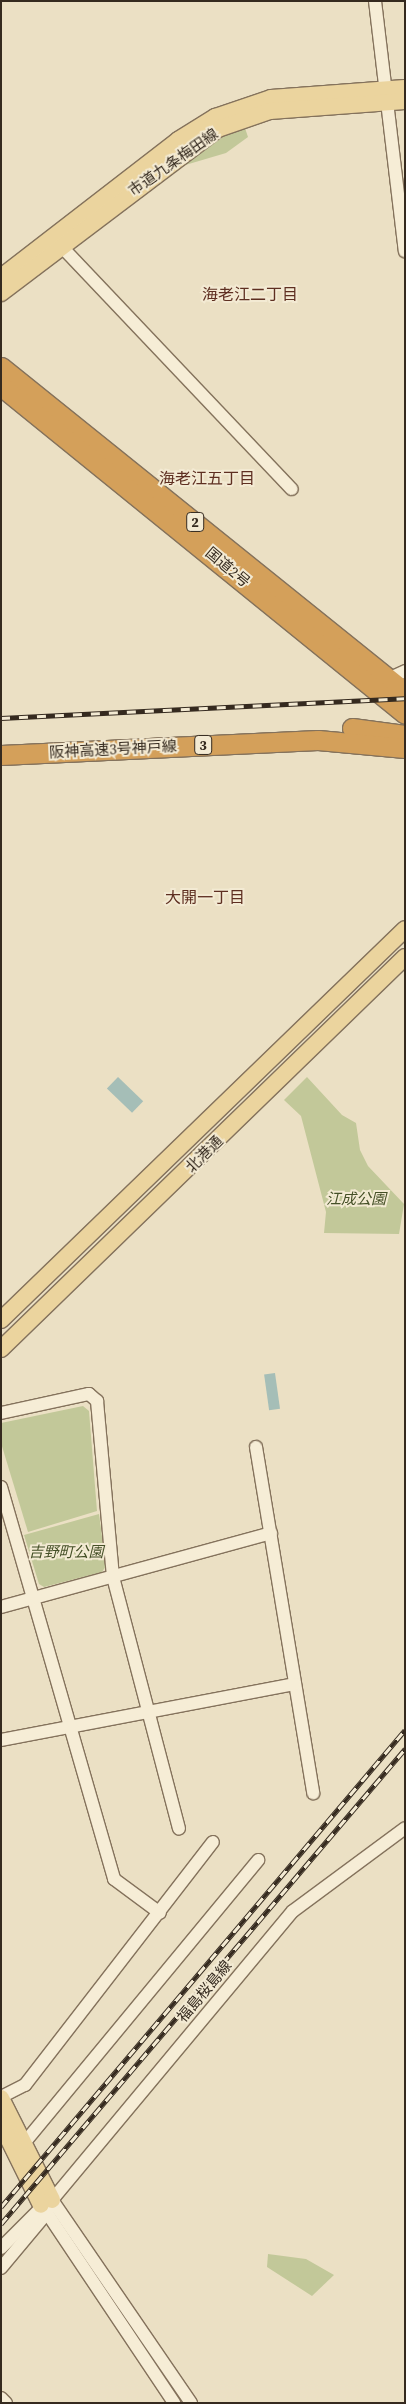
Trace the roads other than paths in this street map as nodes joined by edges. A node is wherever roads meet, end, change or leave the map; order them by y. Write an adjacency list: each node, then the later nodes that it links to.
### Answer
1 (374, 1): 3 (street)
2 (405, 88): 3 (main road, 市道九条梅田線)
3 (386, 96): 4 (main road, 市道九条梅田線); 5 (main road, 市道九条梅田線); 6 (street); 7 (main road, 市道九条梅田線)
4 (405, 101)
5 (61, 246): 8 (main road, 市道九条梅田線); 11 (street)
6 (405, 251)
7 (1, 277)
8 (1, 293)
9 (1, 368): 13 (highway, 国道2号 / 2)
10 (1, 386): 15 (highway, 国道2号 / 2)
11 (292, 489)
12 (405, 671): 13 (street)
13 (386, 680): 14 (highway, 国道2号 / 2)
14 (405, 692)
15 (405, 714)
16 (405, 735): 17 (highway, 阪神高速3号神戸線 / 3)
17 (1, 743)
18 (405, 748): 19 (highway, 阪神高速3号神戸線 / 3)
19 (1, 755)
20 (405, 929): 22 (main road, 北港通)
21 (405, 956): 23 (main road, 北港通)
22 (1, 1320)
23 (1, 1349)
24 (1, 1413): 28 (street)
25 (256, 1447): 27 (street)
26 (1, 1487): 29 (street)
27 (271, 1533): 28 (street); 31 (street)
28 (113, 1577): 29 (street); 32 (street)
29 (32, 1599): 30 (street); 33 (street)
30 (1, 1607)
31 (295, 1684): 32 (street); 35 (street)
32 (152, 1711): 33 (street); 36 (street)
33 (70, 1727): 34 (street); 40 (street)
34 (1, 1740)
35 (313, 1793)
36 (179, 1828)
37 (405, 1828): 45 (street, 福島桜島線)
38 (213, 1842): 40 (street)
39 (258, 1860): 44 (street)
40 (160, 1913): 41 (street)
41 (1, 2098): 44 (main road)
42 (1, 2124): 43 (main road)
43 (5, 2138): 45 (main road)
44 (25, 2142): 45 (main road)
45 (47, 2206): 46 (street, 福島桜島線); 47 (street, 福島桜島線); 50 (street); 51 (street)
46 (1, 2248)
47 (1, 2268)
48 (1, 2398): 49 (street)
49 (6, 2403)
50 (174, 2403)
51 (191, 2403)

